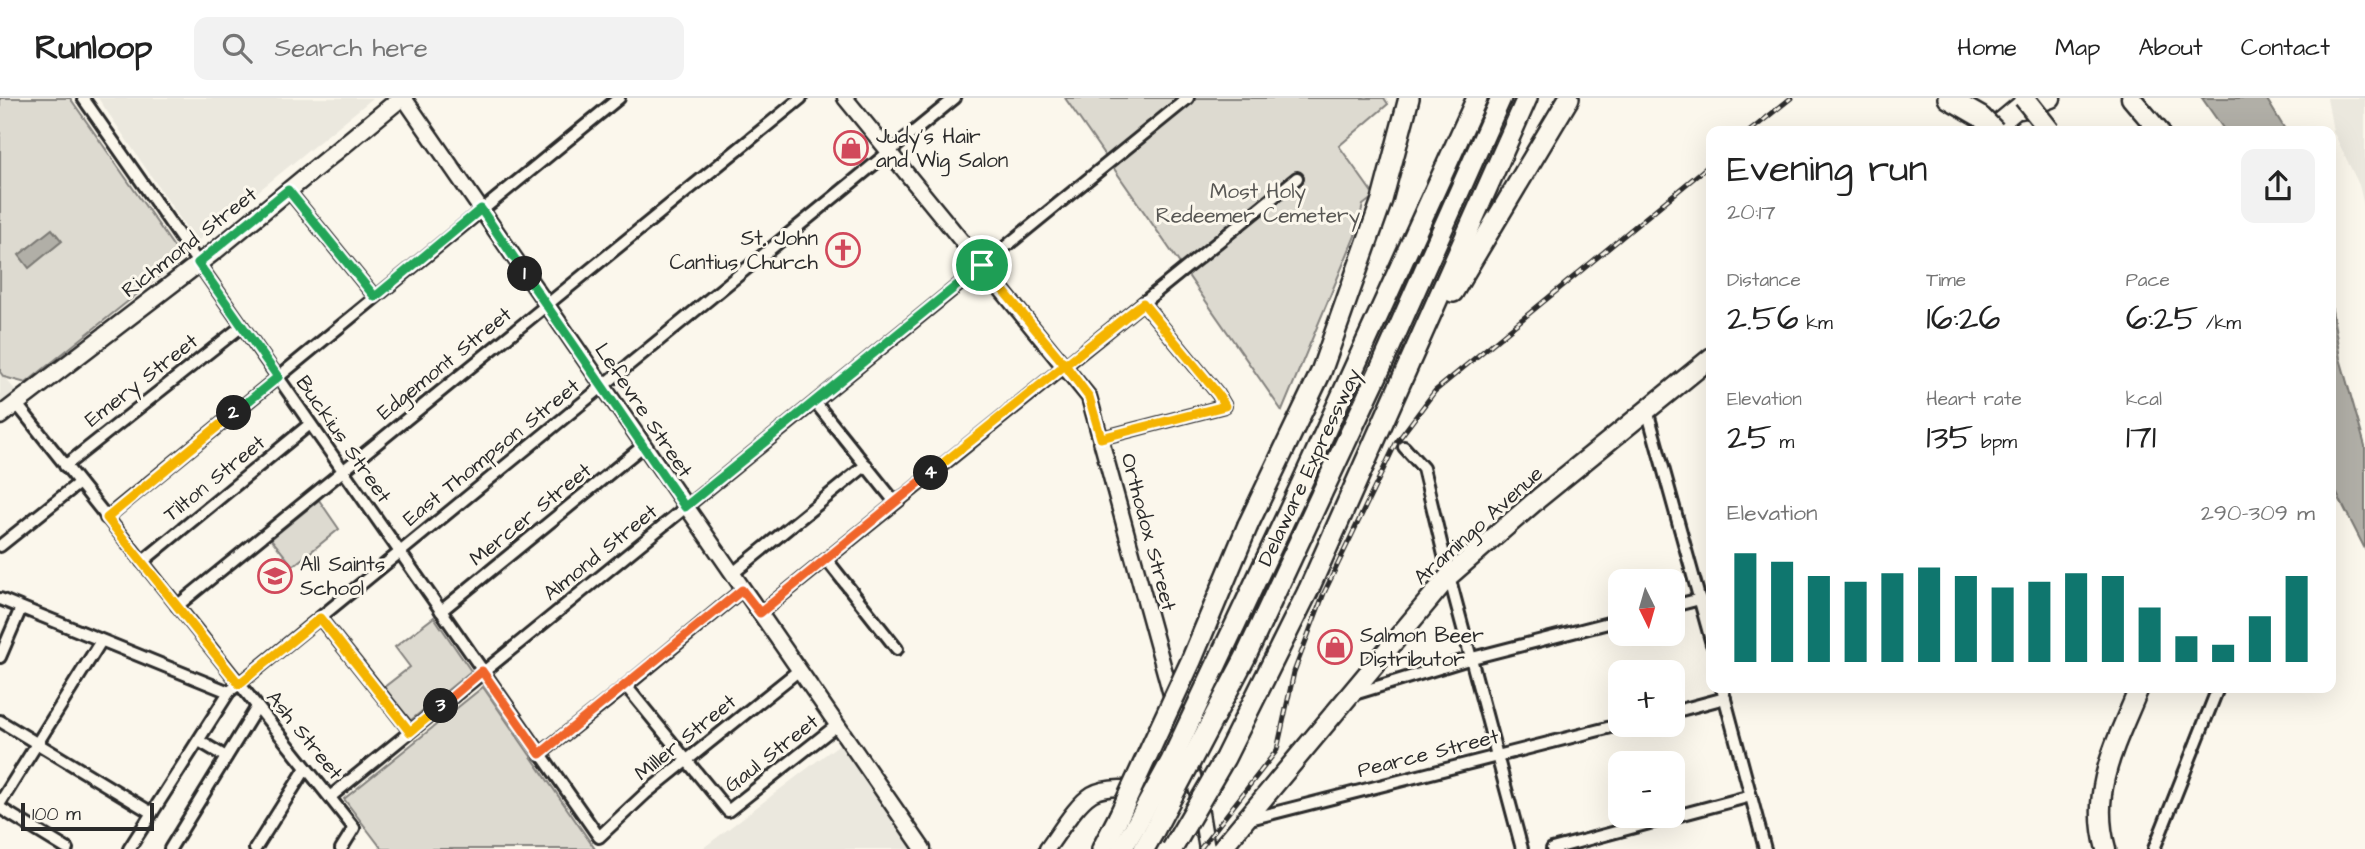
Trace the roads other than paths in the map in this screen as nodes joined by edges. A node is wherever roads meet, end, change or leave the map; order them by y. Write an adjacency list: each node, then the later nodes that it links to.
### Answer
1 (83, 98): 28 (street, Buckius Street)
2 (402, 98): 26 (main road, Richmond Street); 27 (street, Lefevre Street)
3 (619, 98): 27 (street)
4 (801, 98): 32 (street, Edgemont Street)
5 (845, 98): 23 (street, Orthodox Street)
6 (955, 98): 23 (street, East Thompson Street)
7 (1188, 98): 29 (street, Almond Street)
8 (1409, 98): 104 (highway, bridge)
9 (1477, 98): 104 (highway, Delaware Expressway, bridge)
10 (1501, 98): 104 (highway, Delaware Expressway, bridge)
11 (1527, 98): 42 (highway)
12 (1569, 98): 24 (highway)
13 (1580, 98): 24 (highway)
14 (1948, 98): 20 (highway)
15 (1962, 98): 20 (highway)
16 (2030, 98): 19 (main road)
17 (2051, 98): 19 (main road)
18 (2133, 102): 22 (main road)
19 (2019, 105): 20 (main road); 21 (highway, bridge)
20 (1985, 124)
21 (2044, 126)
22 (2155, 126)
23 (890, 151): 29 (street, Orthodox Street); 37 (street, East Thompson Street)
24 (1525, 173): 42 (highway)
25 (1297, 178): 31 (street)
26 (288, 190): 28 (main road, Richmond Street); 30 (street)
27 (481, 209): 30 (street); 32 (street, Lefevre Street)
28 (198, 263): 33 (street, Buckius Street); 39 (main road, Richmond Street)
29 (982, 265): 35 (street, Orthodox Street); 38 (street, Almond Street)
30 (375, 297): 36 (street)
31 (1143, 303): 35 (street); 44 (street)
32 (547, 306): 37 (street, Lefevre Street); 49 (street, Edgemont Street)
33 (242, 326): 36 (street, Buckius Street); 48 (street, Emery Street)
34 (1706, 362): 40 (main road, Aramingo Avenue)
35 (1065, 365): 44 (street, Orthodox Street); 51 (street)
36 (278, 377): 43 (street, Buckius Street); 53 (street)
37 (602, 386): 45 (street, Lefevre Street); 55 (street, East Thompson Street)
38 (815, 402): 47 (street); 52 (street, Almond Street)
39 (16, 403): 41 (main road, Richmond Street); 48 (street, Ash Street)
40 (1647, 410): 59 (main road, Aramingo Avenue); 63 (street)
41 (0, 416)
42 (1383, 423): 61 (highway)
43 (310, 424): 49 (street, Buckius Street); 57 (street, Tilton Street)
44 (1101, 438): 98 (street, Orthodox Street)
45 (643, 446): 52 (street, Lefevre Street); 67 (street, Mercer Street)
46 (1404, 447): 59 (street)
47 (866, 465): 51 (street); 58 (street)
48 (65, 466): 50 (street, Ash Street)
49 (342, 470): 55 (street, Buckius Street); 65 (street, Edgemont Street)
50 (79, 483): 53 (street, Ash Street); 54 (street)
51 (895, 502): 56 (street)
52 (685, 507): 58 (street, Lefevre Street); 76 (street, Almond Street)
53 (107, 518): 57 (street, Ash Street)
54 (0, 546)
55 (400, 552): 67 (street, Buckius Street); 69 (street, East Thompson Street)
56 (827, 560): 68 (street); 73 (street)
57 (142, 562): 65 (street, Ash Street)
58 (732, 574): 60 (street, Lefevre Street)
59 (1449, 576): 75 (street); 84 (main road, Aramingo Avenue)
60 (742, 590): 68 (street, Lefevre Street); 79 (street)
61 (1308, 591): 115 (highway, bridge); 116 (highway, bridge)
62 (0, 599): 66 (street)
63 (1700, 599): 64 (street); 70 (street)
64 (1685, 603)
65 (177, 606): 78 (street, Ash Street)
66 (21, 608): 72 (street); 74 (street)
67 (441, 611): 76 (street, Buckius Street)
68 (760, 613): 77 (street, Lefevre Street)
69 (320, 618): 78 (street, East Thompson Street); 90 (street)
70 (1706, 622)
71 (1608, 623): 75 (street)
72 (101, 641): 80 (street); 92 (street)
73 (897, 649)
74 (0, 657)
75 (1472, 658): 84 (street); 95 (street)
76 (482, 671): 90 (street, Almond Street); 93 (street, Buckius Street)
77 (798, 671): 88 (street, Lefevre Street); 96 (street, Miller Street)
78 (239, 684): 80 (street, East Thompson Street); 85 (street, Ash Street)
79 (626, 686): 93 (street); 96 (street)
80 (229, 692): 91 (street, East Thompson Street)
81 (1724, 693): 86 (street); 99 (street)
82 (2137, 693): 122 (main road)
83 (2216, 693): 123 (street)
84 (1346, 696): 103 (main road, Aramingo Avenue)
85 (257, 706): 94 (street); 97 (street, Ash Street)
86 (1685, 708)
87 (0, 721): 92 (street)
88 (837, 725): 96 (street, Gaul Street); 111 (street, Lefevre Street)
89 (1608, 728): 95 (street, Pearce Street)
90 (410, 732): 100 (street, Almond Street)
91 (199, 741): 94 (street); 102 (street, East Thompson Street)
92 (37, 743): 101 (street); 102 (street)
93 (540, 754): 105 (street, Buckius Street)
94 (226, 757): 108 (street)
95 (1497, 757): 103 (street, Pearce Street); 119 (street)
96 (687, 760): 105 (street, Miller Street)
97 (306, 768): 100 (street, Ash Street); 109 (street)
98 (1198, 795): 112 (street); 117 (street, Orthodox Street)
99 (1751, 796): 120 (street); 121 (street)
100 (330, 797): 110 (street, Ash Street)
101 (0, 806): 106 (street)
102 (152, 813): 107 (street, East Thompson Street)
103 (1244, 821): 118 (main road, Aramingo Avenue)
104 (1138, 831): 113 (highway); 114 (highway, Delaware Expressway)
105 (599, 837)
106 (67, 849)
107 (129, 849)
108 (170, 849)
109 (255, 849)
110 (341, 849)
111 (923, 849)
112 (1047, 849)
113 (1102, 849)
114 (1122, 849)
115 (1172, 849)
116 (1187, 849)
117 (1207, 849)
118 (1221, 849)
119 (1522, 849)
120 (1552, 849)
121 (1765, 849)
122 (2106, 849)
123 (2154, 849)

